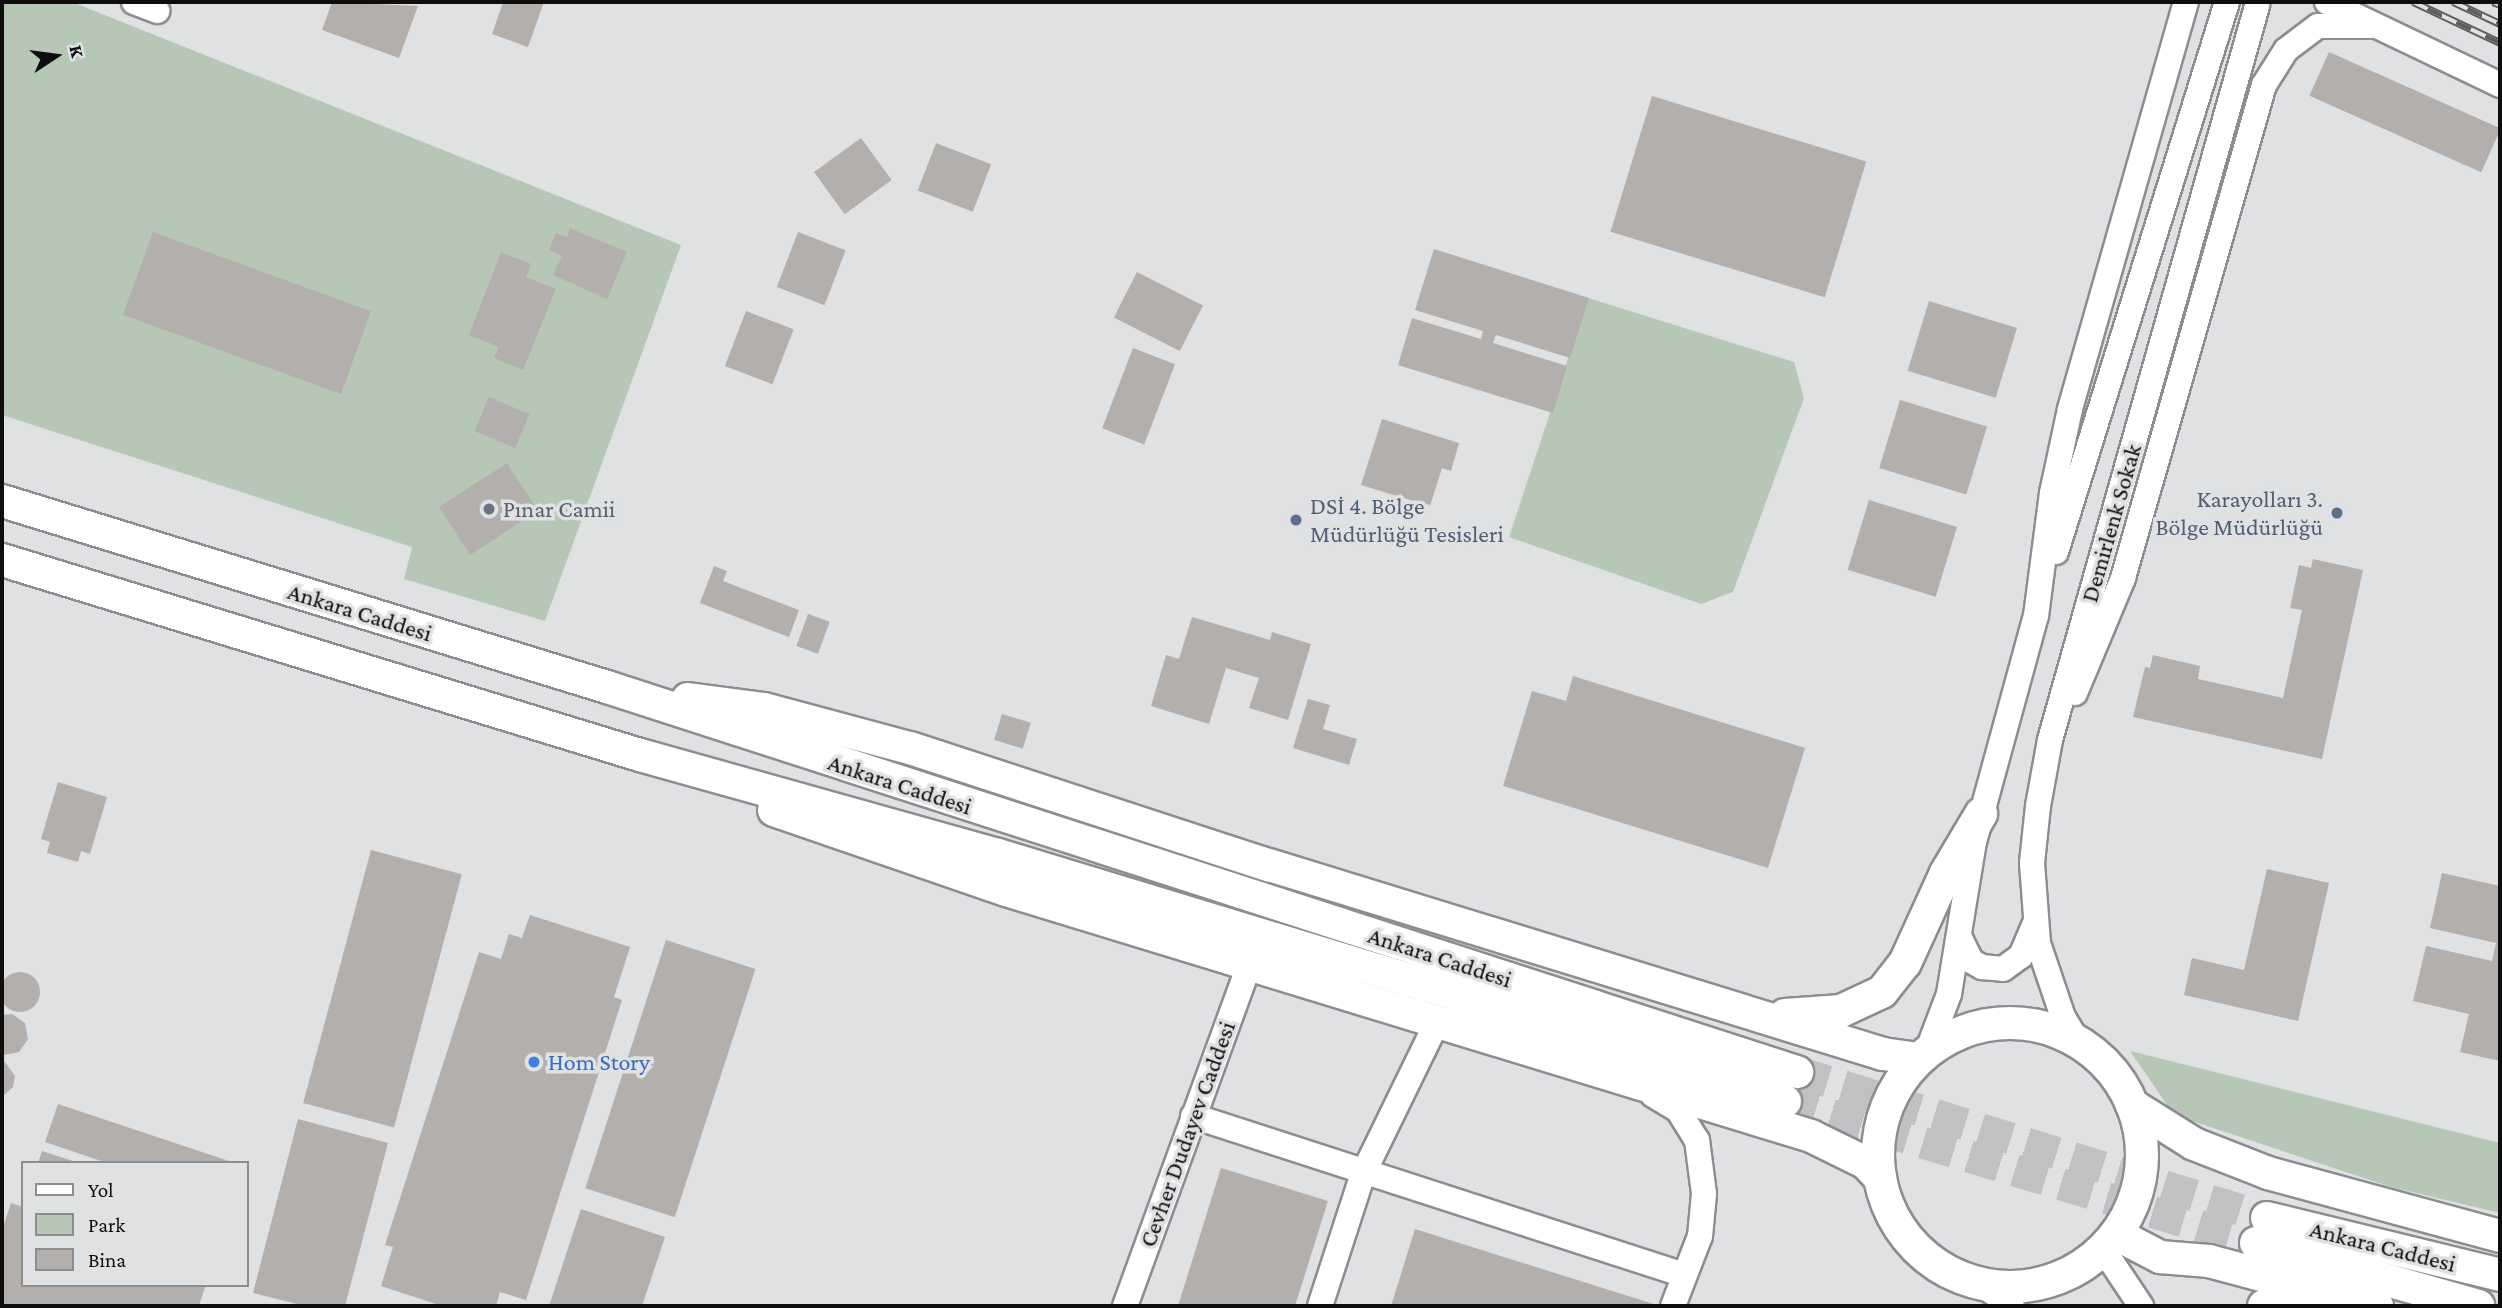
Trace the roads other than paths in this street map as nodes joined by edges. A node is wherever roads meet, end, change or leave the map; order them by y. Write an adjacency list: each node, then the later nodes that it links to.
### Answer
1 (134, 2): 6 (street)
2 (2186, 2): 11 (street)
3 (2227, 2): 11 (street, Demirlenk Sokak)
4 (2327, 2): 7 (street)
5 (2257, 6): 13 (street, Demirlenk Sokak)
6 (158, 11)
7 (2371, 26): 8 (street); 13 (street)
8 (2500, 85)
9 (2, 501): 12 (main road, Ankara Caddesi)
10 (2, 560): 14 (main road, Ankara Caddesi)
11 (2036, 616): 15 (street)
12 (607, 687): 19 (main road); 23 (main road, Ankara Caddesi)
13 (2050, 740): 16 (street, Demirlenk Sokak)
14 (640, 755): 18 (main road); 25 (main road, Ankara Caddesi)
15 (1981, 814): 17 (street); 19 (main road)
16 (2035, 922): 17 (street); 21 (street, Demirlenk Sokak)
17 (1960, 938): 22 (street)
18 (1250, 962): 20 (main road); 27 (street, Cevher Dudayev Caddesi)
19 (1750, 1012): 22 (main road)
20 (1438, 1020): 24 (main road); 28 (street)
21 (2078, 1042): 22 (main road); 26 (main road)
22 (1923, 1055): 29 (main road)
23 (1797, 1072)
24 (1623, 1076): 29 (main road); 32 (street)
25 (1785, 1101)
26 (2132, 1105): 30 (main road); 31 (main road)
27 (1193, 1116): 28 (street); 36 (street, Cevher Dudayev Caddesi)
28 (1363, 1174): 32 (street); 37 (street)
29 (1880, 1178): 34 (main road)
30 (2500, 1236)
31 (2109, 1241): 34 (main road); 35 (main road); 40 (street)
32 (1684, 1275): 38 (street)
33 (2500, 1275): 43 (main road, Ankara Caddesi)
34 (1979, 1283): 39 (street)
35 (2326, 1292): 41 (main road); 42 (main road)
36 (1125, 1306)
37 (1320, 1306)
38 (1673, 1306)
39 (2012, 1306)
40 (2141, 1306)
41 (2264, 1306)
42 (2376, 1306)
43 (2478, 1306)

